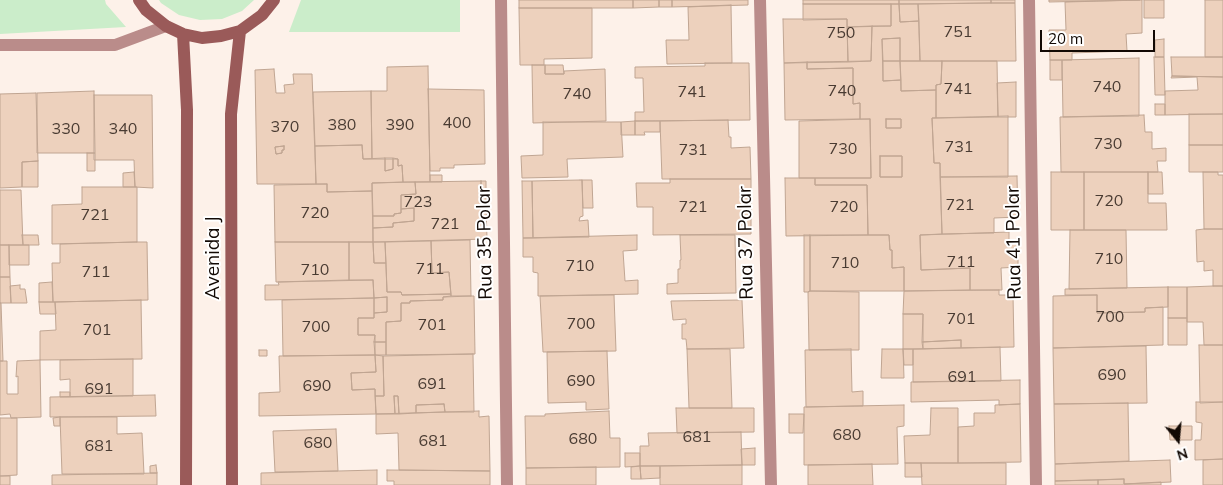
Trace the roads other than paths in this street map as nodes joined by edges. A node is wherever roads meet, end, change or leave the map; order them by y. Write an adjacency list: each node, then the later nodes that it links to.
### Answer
1 (139, 0): 6 (street)
2 (274, 0): 7 (street)
3 (501, 0): 12 (street, Rua 35 Polar)
4 (760, 0): 13 (street, Rua 37 Polar)
5 (1029, 0): 14 (street, Rua 41 Polar)
6 (166, 26): 8 (street); 9 (street)
7 (240, 31): 8 (street); 11 (street, Avenida J)
8 (183, 34): 10 (street, Avenida J)
9 (0, 45)
10 (186, 485)
11 (232, 485)
12 (507, 485)
13 (771, 485)
14 (1036, 485)

